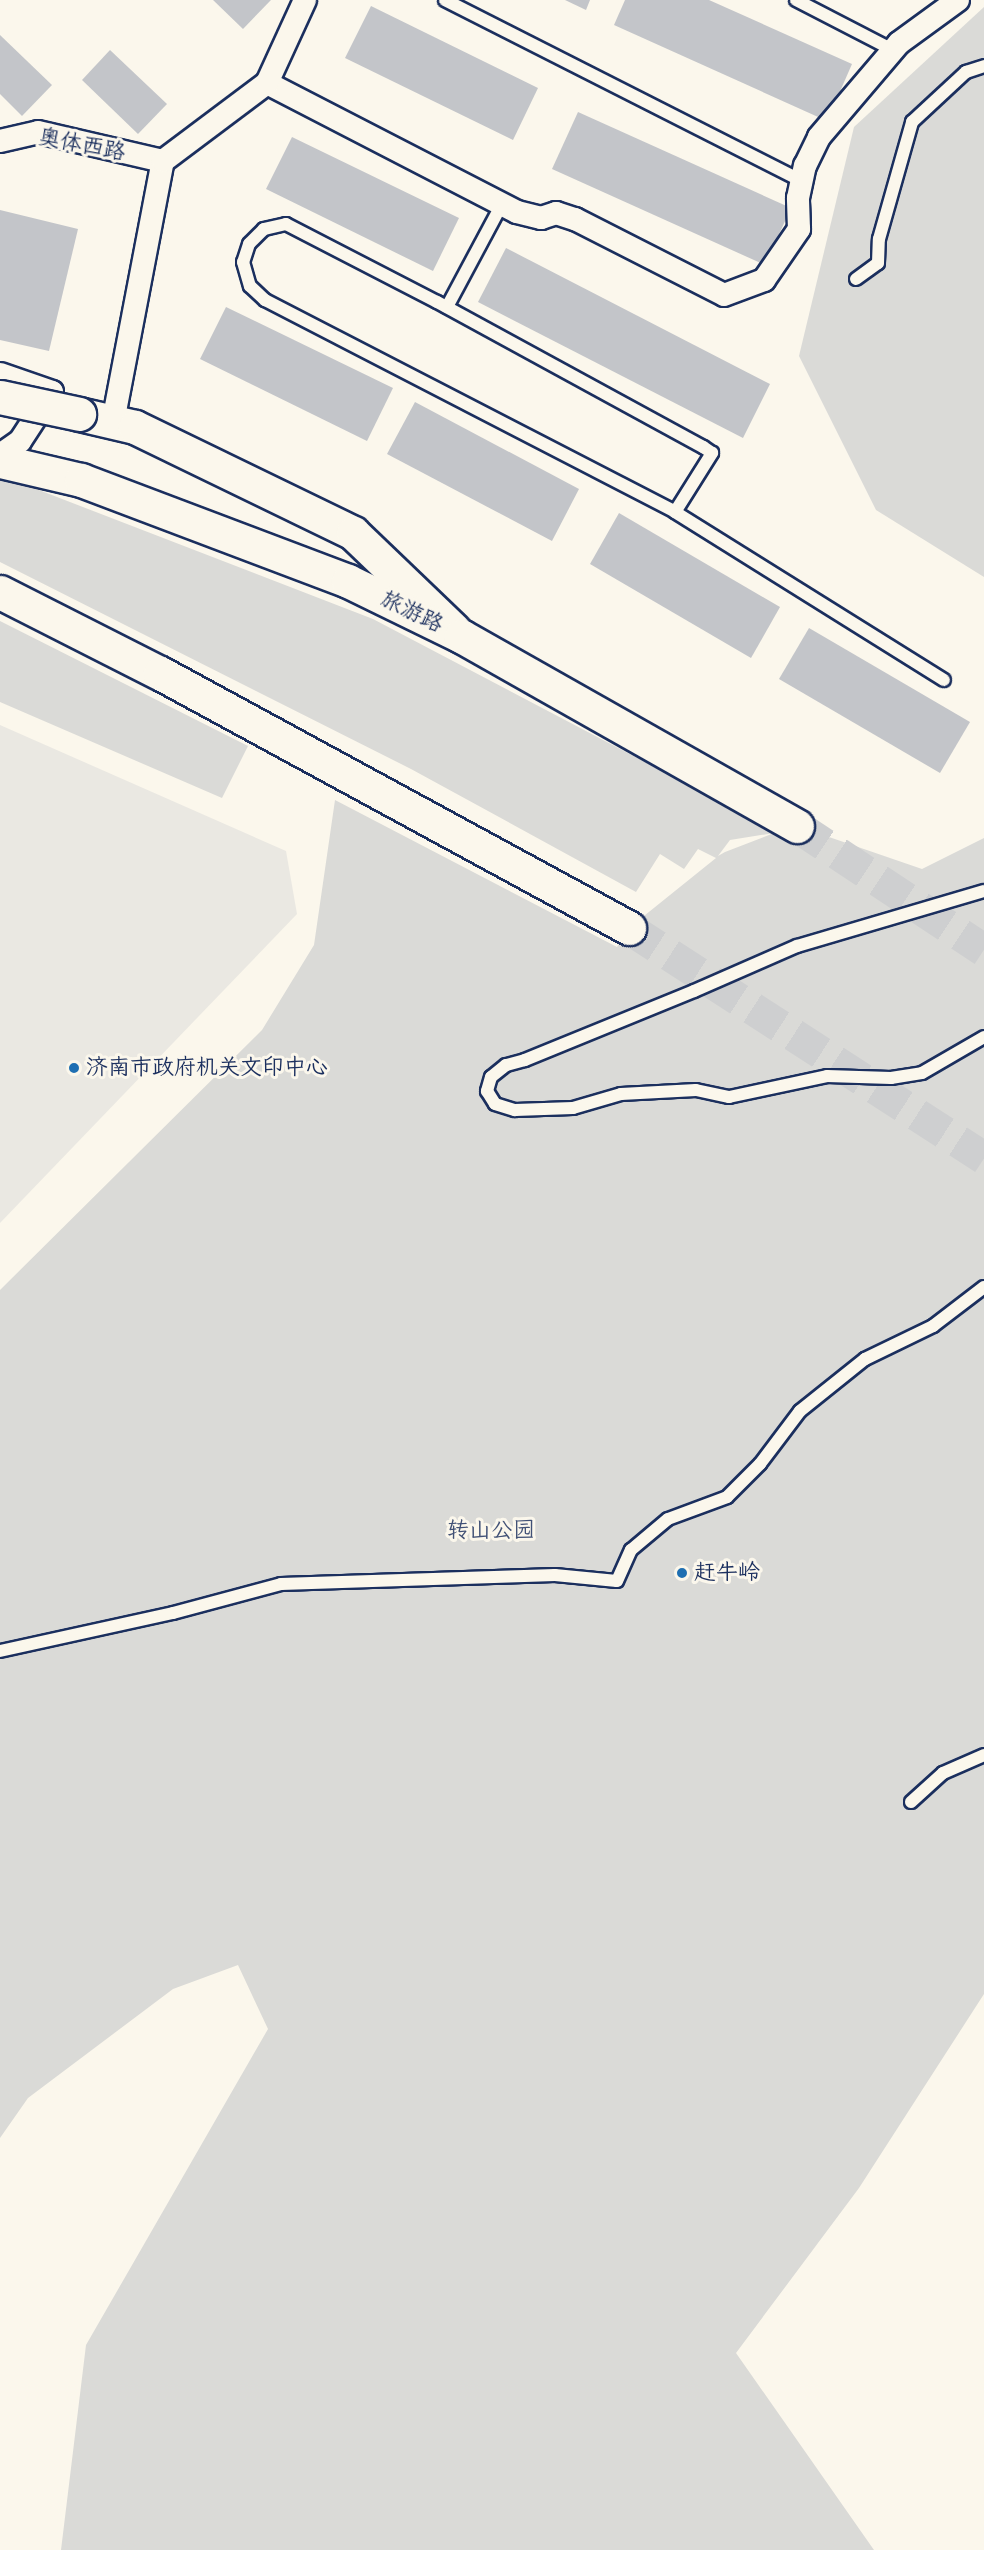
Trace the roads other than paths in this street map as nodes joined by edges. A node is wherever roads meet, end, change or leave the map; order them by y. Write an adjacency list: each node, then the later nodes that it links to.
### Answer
1 (305, 0): 7 (street)
2 (444, 0): 10 (lane)
3 (796, 0): 5 (lane)
4 (958, 0): 5 (street)
5 (893, 50): 10 (street)
6 (984, 66): 12 (lane)
7 (267, 83): 9 (street); 11 (street)
8 (0, 141): 9 (street, 奥体西路)
9 (163, 161): 16 (street)
10 (802, 181): 11 (street)
11 (502, 204): 13 (lane)
12 (856, 279)
13 (447, 307): 19 (lane); 19 (lane)
14 (0, 374): 17 (street)
15 (0, 396): 16 (main road, bridge)
16 (113, 422): 21 (main road)
17 (0, 455)
18 (0, 461): 21 (main road, 旅游路)
19 (675, 512): 22 (lane)
20 (0, 592): 25 (main road)
21 (461, 636): 23 (main road, 旅游路)
22 (945, 680)
23 (797, 825)
24 (984, 891): 26 (lane)
25 (629, 928)
26 (984, 1037)
27 (984, 1287): 28 (lane)
28 (0, 1651)
29 (984, 1755): 30 (lane)
30 (911, 1802)

